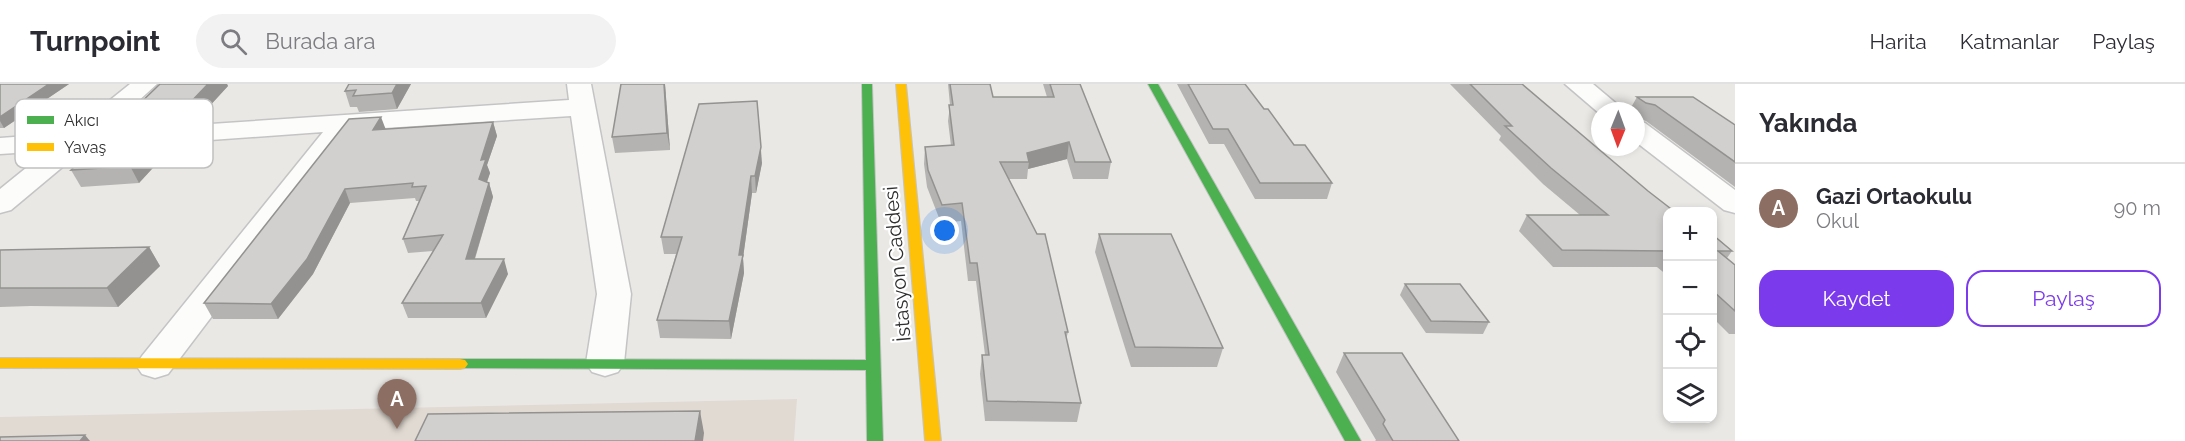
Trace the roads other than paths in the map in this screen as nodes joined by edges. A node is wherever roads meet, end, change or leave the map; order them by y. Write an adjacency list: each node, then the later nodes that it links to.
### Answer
1 (145, 84): 7 (street)
2 (867, 84): 20 (street)
3 (901, 84): 22 (street, İstasyon Caddesi)
4 (1153, 84): 23 (street)
5 (1576, 84): 8 (street)
6 (581, 96): 9 (street); 18 (street)
7 (127, 99)
8 (1600, 102)
9 (344, 125): 10 (street); 19 (street)
10 (213, 133)
11 (1645, 136): 16 (street)
12 (15, 145): 13 (street)
13 (0, 146)
14 (44, 168): 15 (street)
15 (0, 204)
16 (1735, 204)
17 (0, 363): 19 (street)
18 (605, 363): 19 (street); 20 (street)
19 (155, 365)
20 (872, 365): 21 (street)
21 (875, 441)
22 (933, 441)
23 (1353, 441)

